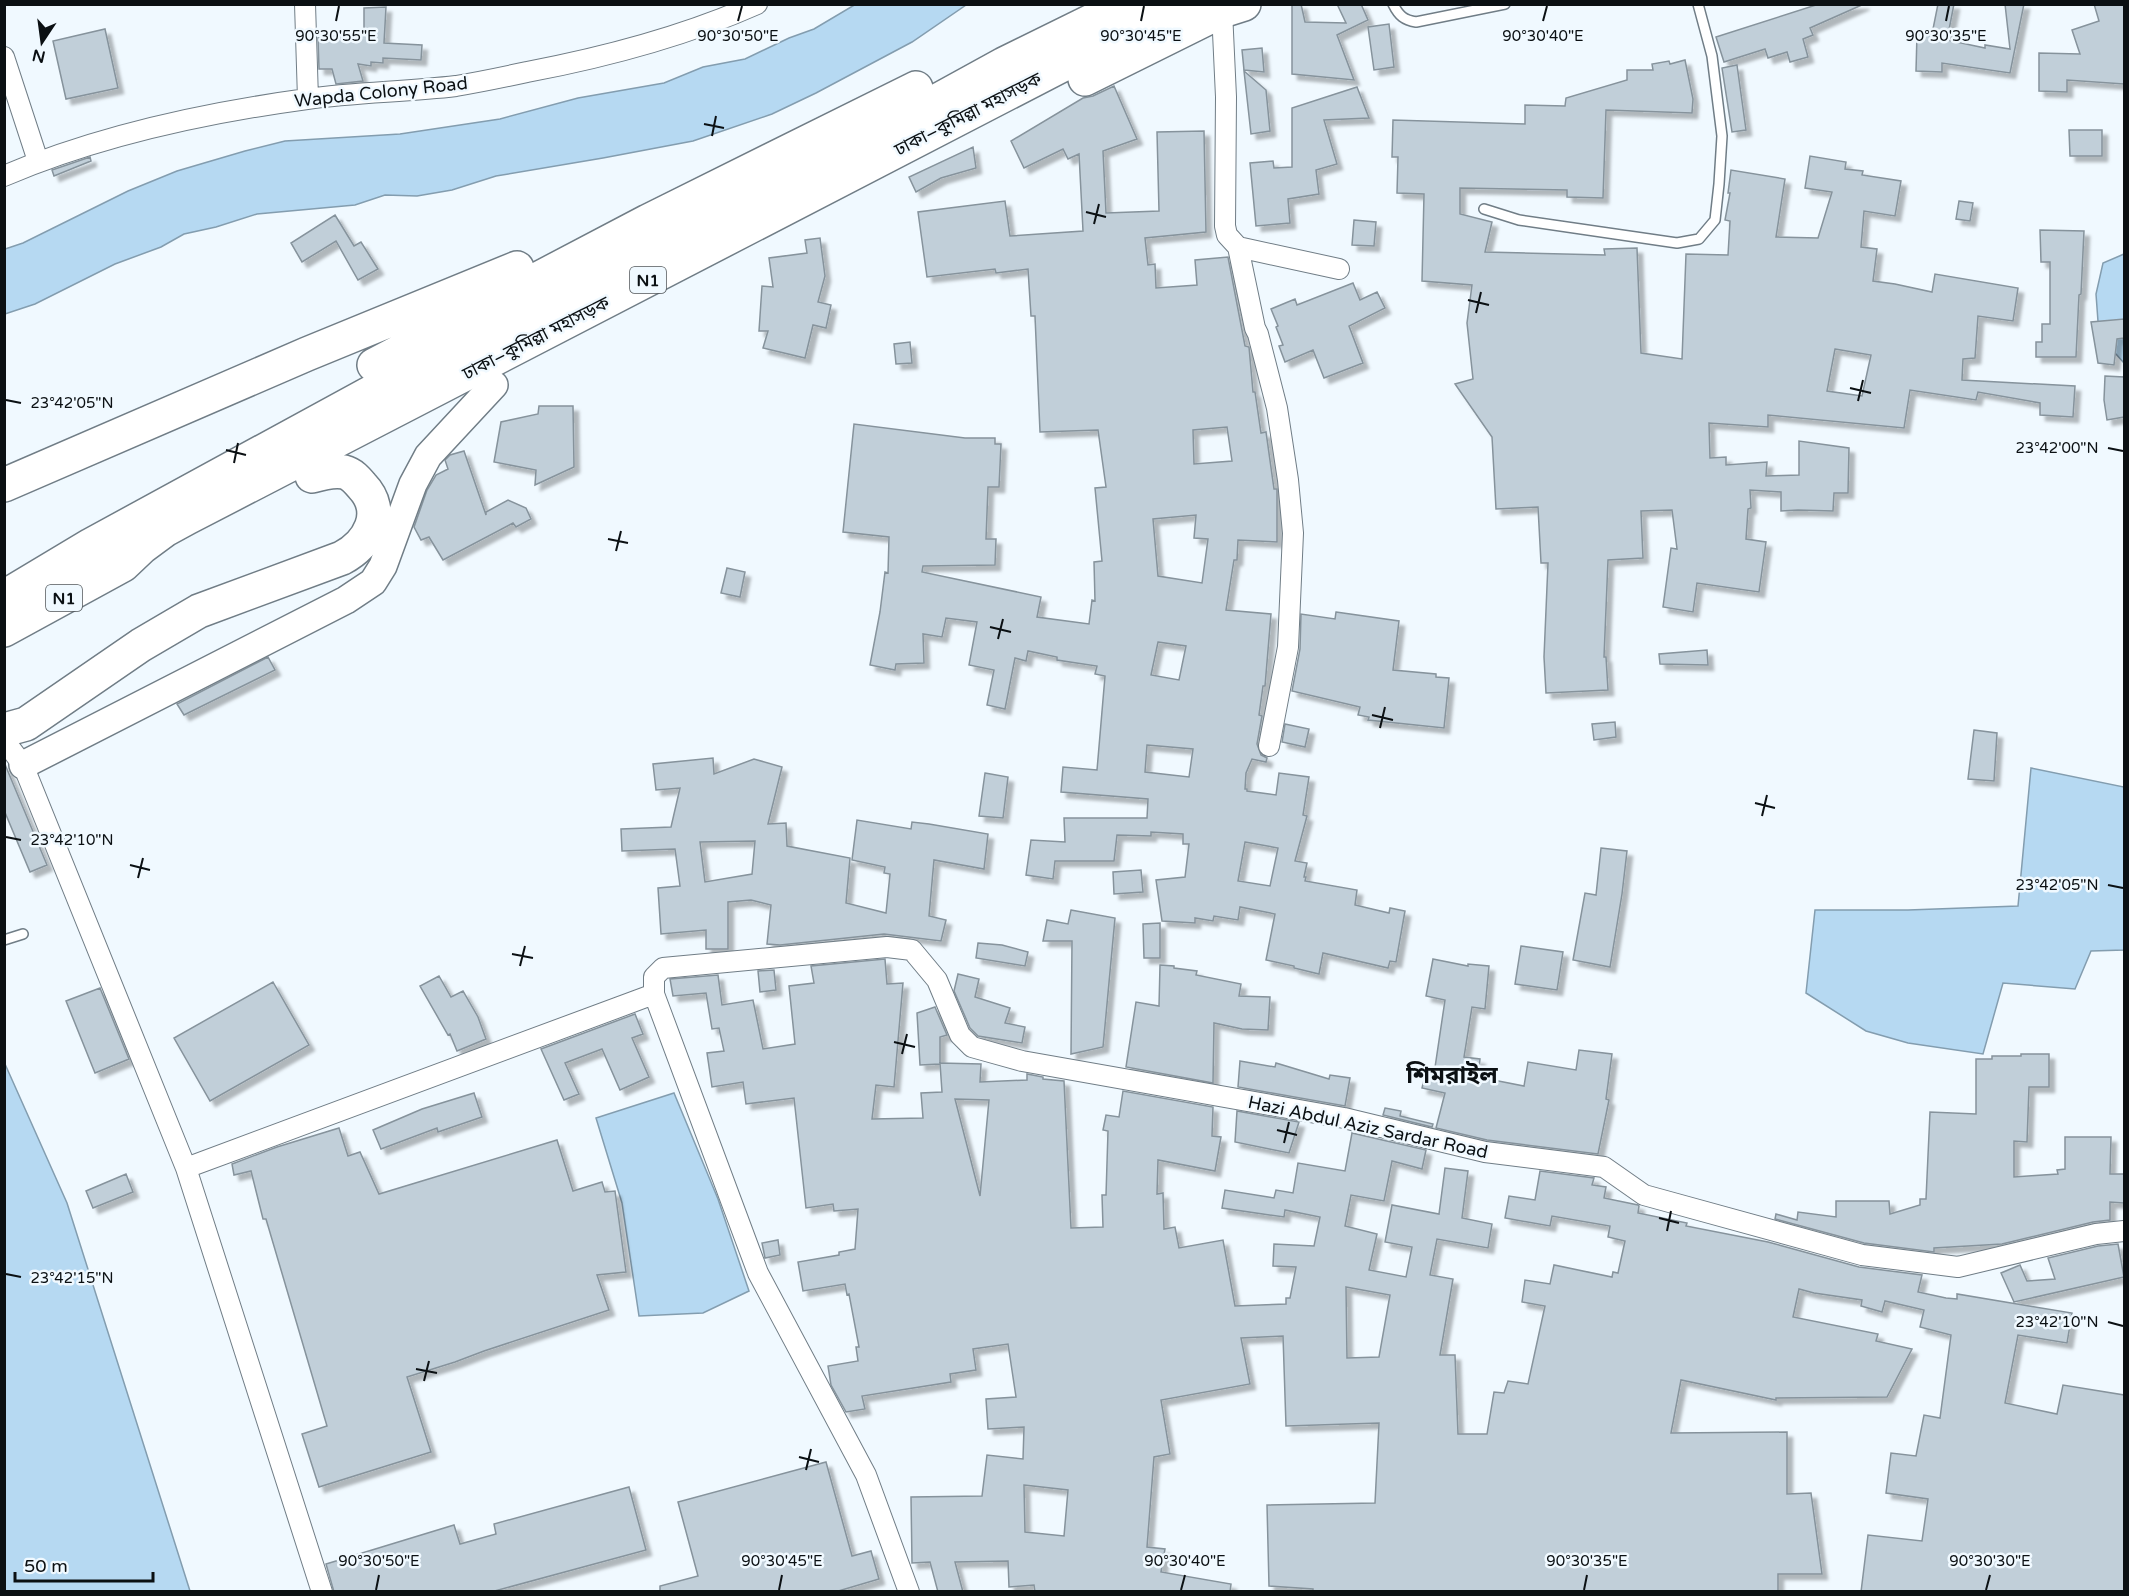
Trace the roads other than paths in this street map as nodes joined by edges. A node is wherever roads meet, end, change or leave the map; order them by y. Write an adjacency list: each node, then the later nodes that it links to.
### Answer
1 (305, 4): 11 (street)
2 (757, 4): 11 (street, Wapda Colony Road)
3 (1084, 4): 15 (highway)
4 (1126, 4): 21 (highway, ঢাকা–কুমিল্লা মহাসড়ক / N1)
5 (1180, 4): 22 (highway, ঢাকা–কুমিল্লা মহাসড়ক / N1)
6 (1393, 4): 7 (lane)
7 (1505, 4)
8 (1698, 4): 14 (lane)
9 (1233, 8): 16 (street); 18 (highway)
10 (4, 57): 12 (street)
11 (308, 99): 12 (street, Wapda Colony Road)
12 (38, 161): 13 (street, Wapda Colony Road)
13 (4, 176)
14 (1484, 209)
15 (648, 221): 20 (highway); 21 (highway)
16 (1238, 247): 17 (street); 28 (street)
17 (1339, 269)
18 (494, 385): 19 (highway); 29 (street)
19 (312, 476): 22 (highway); 26 (highway)
20 (4, 485)
21 (86, 537): 23 (highway); 24 (highway, N1)
22 (123, 565): 25 (highway, N1)
23 (4, 574)
24 (4, 597)
25 (4, 630)
26 (4, 730)
27 (4, 740): 29 (street)
28 (1269, 746)
29 (22, 765): 33 (street)
30 (22, 934): 31 (lane)
31 (4, 940)
32 (654, 985): 33 (street, Hazi Abdul Aziz Sardar Road); 34 (street, Hazi Abdul Aziz Sardar Road); 36 (street)
33 (186, 1168): 35 (street)
34 (2124, 1231)
35 (322, 1592)
36 (909, 1592)

